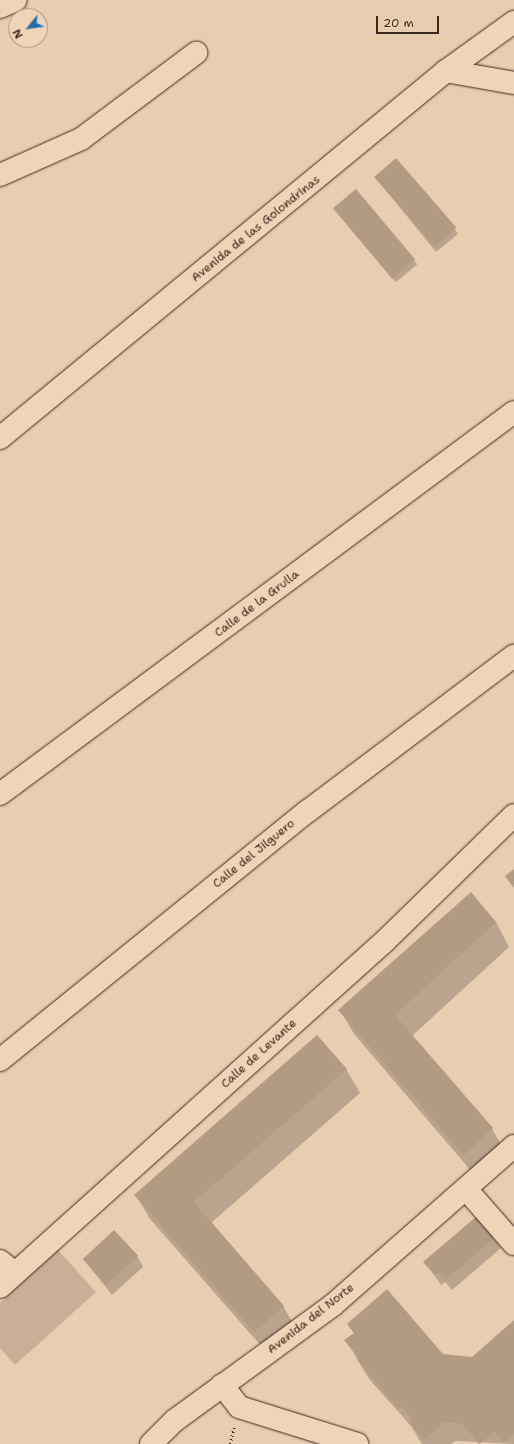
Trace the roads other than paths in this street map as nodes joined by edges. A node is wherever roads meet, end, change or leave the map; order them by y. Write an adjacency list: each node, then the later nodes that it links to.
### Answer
1 (16, 0): 2 (street)
2 (0, 7)
3 (514, 22): 5 (street, Avenida de las Golondrinas)
4 (196, 53): 7 (street)
5 (446, 72): 6 (street); 9 (street, Avenida de las Golondrinas)
6 (514, 83)
7 (0, 175)
8 (514, 412): 11 (street, Calle de la Grulla)
9 (0, 438)
10 (514, 656): 13 (street, Calle del Jilguero)
11 (0, 794)
12 (514, 815): 17 (street, Calle de Levante)
13 (0, 1060)
14 (514, 1146): 15 (street, Avenida del Norte)
15 (466, 1189): 16 (street); 18 (street, Avenida del Norte)
16 (514, 1244)
17 (5, 1273)
18 (222, 1385): 19 (street, Avenida del Norte); 20 (street)
19 (151, 1444)
20 (357, 1444)

